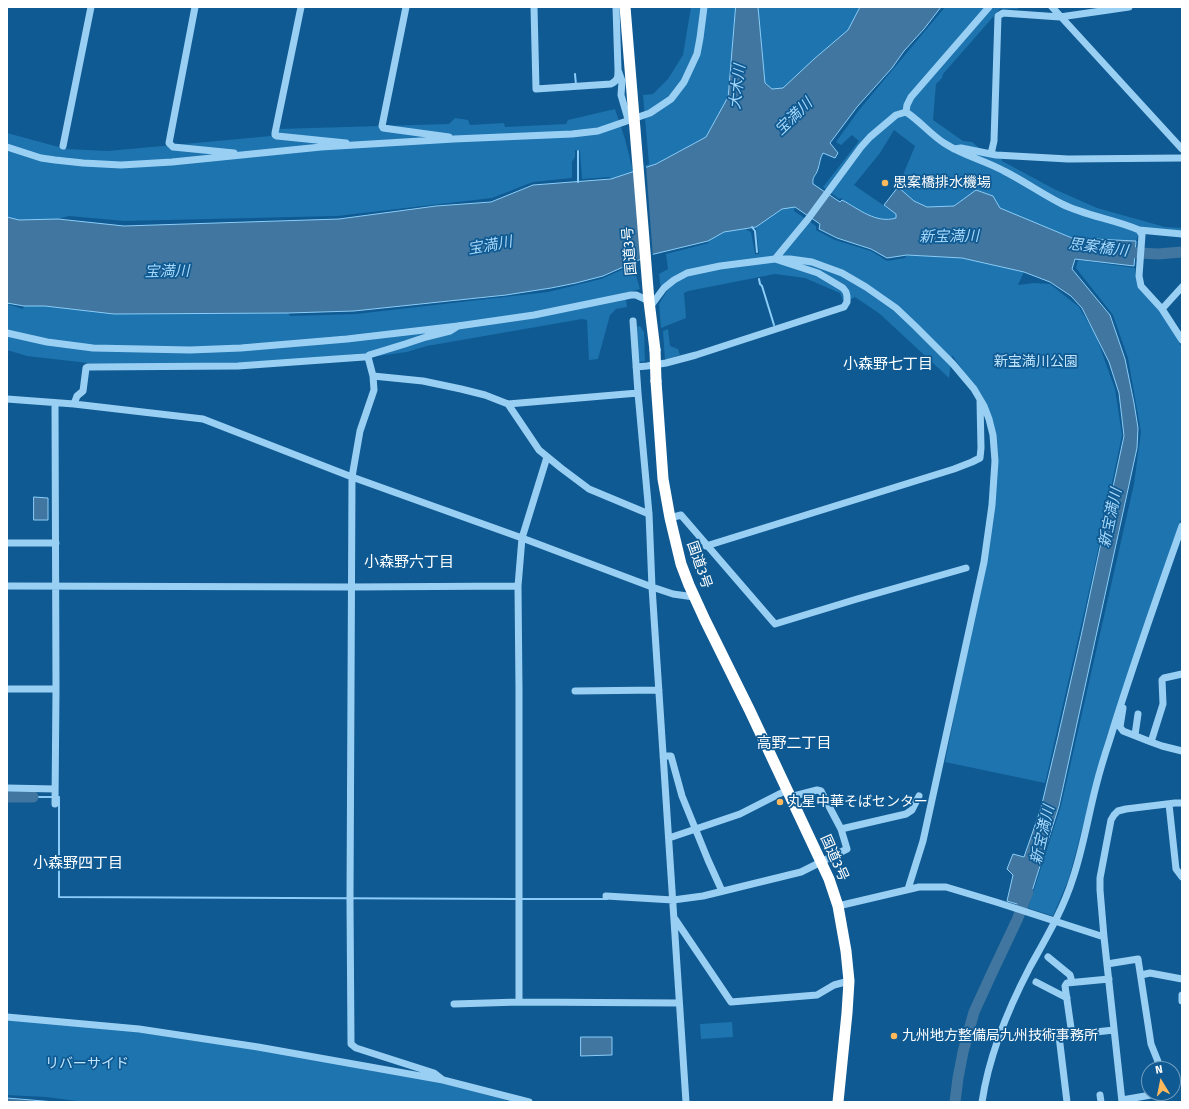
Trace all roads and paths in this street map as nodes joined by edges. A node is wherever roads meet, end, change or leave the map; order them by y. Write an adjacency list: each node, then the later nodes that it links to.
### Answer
1 (90, 7): 17 (street)
2 (195, 7): 23 (street)
3 (301, 7): 18 (street)
4 (406, 7): 16 (street)
5 (534, 7): 13 (street)
6 (616, 7): 13 (street)
7 (625, 7): 15 (highway, 国道3号)
8 (704, 7): 15 (street)
9 (989, 7): 14 (street)
10 (1052, 7): 12 (street)
11 (1129, 7): 12 (street)
12 (1060, 16): 21 (street); 22 (street)
13 (618, 70): 15 (street)
14 (906, 112): 20 (street); 27 (street)
15 (633, 120): 16 (street); 29 (highway, 国道3号)
16 (454, 139): 18 (street)
17 (63, 146)
18 (356, 146): 23 (street)
19 (7, 147): 23 (street)
20 (954, 149): 22 (street); 25 (street)
21 (1182, 149)
22 (991, 154): 24 (street)
23 (248, 155)
24 (1182, 158)
25 (1140, 232): 26 (street); 30 (street)
26 (1182, 234)
27 (776, 259): 29 (street); 36 (street); 39 (street)
28 (1182, 287): 30 (street)
29 (650, 304): 32 (street); 47 (highway, 国道3号, bridge)
30 (1162, 309): 34 (street)
31 (633, 321): 36 (street)
32 (458, 326): 33 (street); 35 (street)
33 (7, 333)
34 (1182, 340)
35 (368, 357): 37 (street); 42 (street)
36 (636, 367): 38 (street)
37 (373, 376): 43 (street); 45 (street)
38 (638, 393): 43 (street); 46 (street)
39 (980, 399): 52 (street); 83 (street)
40 (7, 400): 41 (street)
41 (55, 403): 42 (street); 51 (street)
42 (74, 404): 45 (street)
43 (508, 404): 44 (street)
44 (547, 456): 46 (street); 49 (street)
45 (352, 477): 49 (street); 57 (street)
46 (649, 514): 58 (street)
47 (670, 518): 52 (street); 59 (highway, 国道3号)
48 (1182, 526): 65 (street)
49 (522, 538): 56 (street); 58 (street)
50 (7, 543): 51 (street)
51 (56, 543): 55 (street)
52 (706, 546): 53 (street)
53 (966, 568)
54 (7, 586): 55 (street)
55 (56, 586): 57 (street); 62 (street)
56 (518, 586): 57 (street); 102 (street)
57 (351, 587): 109 (street)
58 (652, 587): 59 (street); 64 (street)
59 (694, 597): 73 (highway, 国道3号)
60 (1182, 674): 68 (street)
61 (7, 689): 62 (street)
62 (56, 689): 72 (street)
63 (575, 690): 64 (street)
64 (659, 690): 70 (street)
65 (1122, 701): 67 (street); 89 (street)
66 (1138, 714): 67 (street)
67 (1135, 736): 68 (street)
68 (1151, 742): 69 (street)
69 (1182, 751)
70 (663, 756): 78 (street); 80 (street)
71 (7, 788): 72 (street)
72 (55, 789): 76 (street)
73 (788, 794): 78 (street); 79 (street); 81 (highway, 国道3号)
74 (919, 796): 79 (street)
75 (1182, 803): 77 (street)
76 (55, 804)
77 (1169, 804): 82 (street); 90 (street)
78 (695, 829): 80 (street); 84 (street)
79 (840, 829): 81 (street)
80 (668, 838): 86 (street)
81 (821, 862): 84 (street); 87 (highway, 国道3号)
82 (1182, 877)
83 (908, 889): 87 (street); 89 (street)
84 (722, 891): 86 (street)
85 (606, 896): 86 (street)
86 (673, 900): 88 (street)
87 (838, 906): 96 (highway, 国道3号)
88 (674, 918): 96 (street); 103 (street)
89 (1055, 921): 90 (street); 115 (street)
90 (1104, 937): 92 (street)
91 (1048, 957): 98 (street)
92 (1107, 964): 93 (street); 94 (street)
93 (1141, 975): 95 (street); 108 (street)
94 (1108, 979): 98 (street); 106 (street)
95 (1182, 979)
96 (849, 981): 114 (highway, 国道3号)
97 (1036, 982): 100 (street)
98 (1072, 982): 100 (street)
99 (1182, 995): 101 (street)
100 (1067, 998): 107 (street)
101 (1182, 1001)
102 (519, 1002): 103 (street); 104 (street)
103 (679, 1003): 113 (street)
104 (454, 1004)
105 (7, 1016): 109 (street)
106 (1114, 1030): 107 (street); 111 (street)
107 (1072, 1035): 116 (street)
108 (1158, 1061)
109 (443, 1080): 112 (street)
110 (1141, 1097): 111 (street)
111 (1122, 1101)
112 (529, 1102)
113 (686, 1102)
114 (838, 1102)
115 (982, 1102)
116 (1066, 1102)

